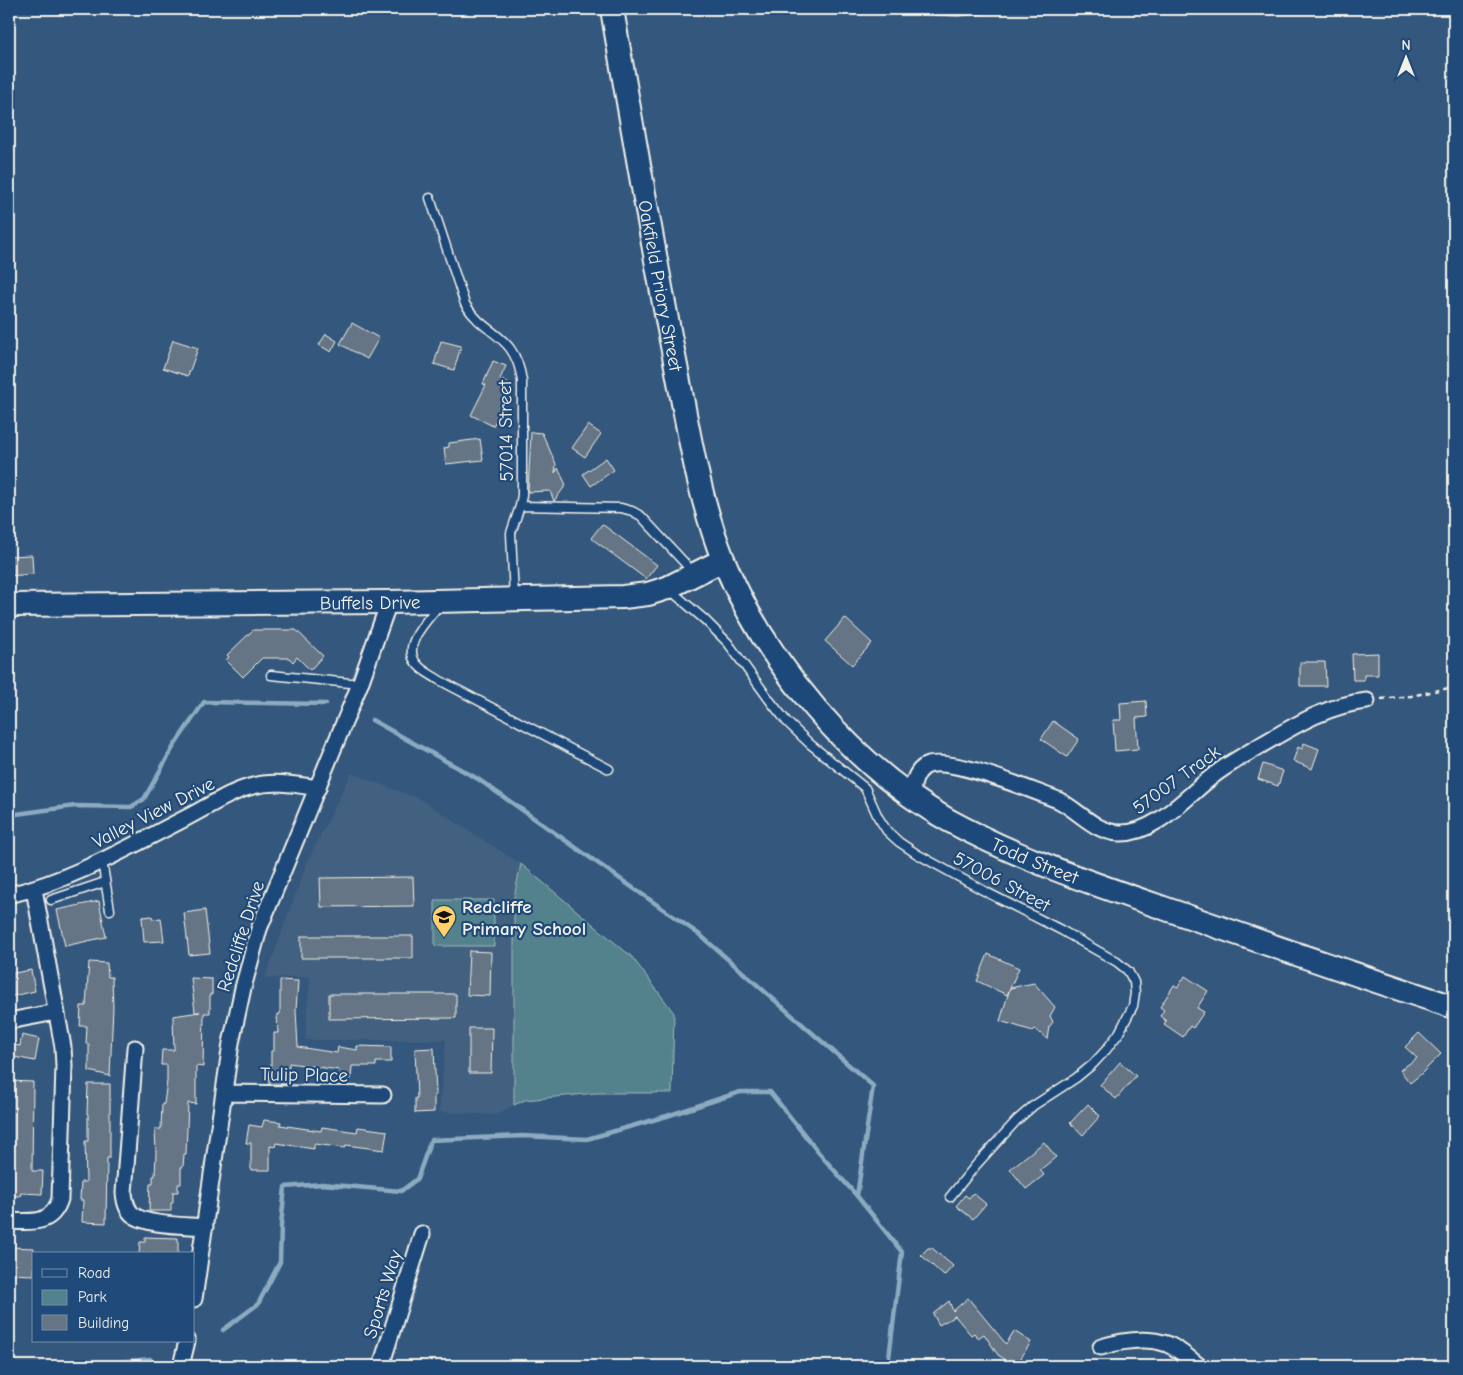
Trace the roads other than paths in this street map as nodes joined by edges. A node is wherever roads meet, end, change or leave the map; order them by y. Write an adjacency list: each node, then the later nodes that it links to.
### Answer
1 (612, 9): 6 (street, Oakfield Priory Street)
2 (981, 9): 3 (lane)
3 (935, 10)
4 (430, 198): 5 (lane, 57014 Street)
5 (520, 506): 7 (lane); 9 (lane, 57014 Street)
6 (724, 560): 7 (street, Buffels Drive); 18 (street, Todd Street)
7 (695, 574): 8 (street, Buffels Drive)
8 (667, 588): 9 (street, Buffels Drive); 31 (lane, 57006 Street)
9 (514, 600): 10 (street, Buffels Drive)
10 (443, 601): 11 (street, Buffels Drive); 16 (lane)
11 (389, 602): 12 (street, Buffels Drive); 14 (street, Redcliffe Drive)
12 (9, 605)
13 (271, 675): 14 (lane)
14 (360, 684): 17 (street, Redcliffe Drive)
15 (1367, 700): 18 (street, 57007 Track)
16 (609, 768)
17 (318, 788): 19 (street, Valley View Drive); 29 (street, Redcliffe Drive)
18 (911, 795): 25 (street, Todd Street)
19 (102, 861): 20 (lane); 21 (street, Valley View Drive)
20 (105, 882): 23 (lane); 24 (lane)
21 (34, 889): 22 (street, Valley View Drive); 26 (street)
22 (9, 895)
23 (51, 900)
24 (110, 910)
25 (1454, 1007)
26 (56, 1012): 27 (street); 32 (street)
27 (9, 1021)
28 (135, 1048): 33 (street)
29 (224, 1093): 30 (street, Tulip Place); 33 (street, Redcliffe Drive)
30 (383, 1095)
31 (950, 1197)
32 (9, 1221)
33 (205, 1227): 35 (street, Redcliffe Drive)
34 (422, 1234): 39 (street, Sports Way)
35 (195, 1292)
36 (187, 1342): 38 (street)
37 (1101, 1346): 40 (street)
38 (181, 1366)
39 (381, 1366)
40 (1199, 1366)

